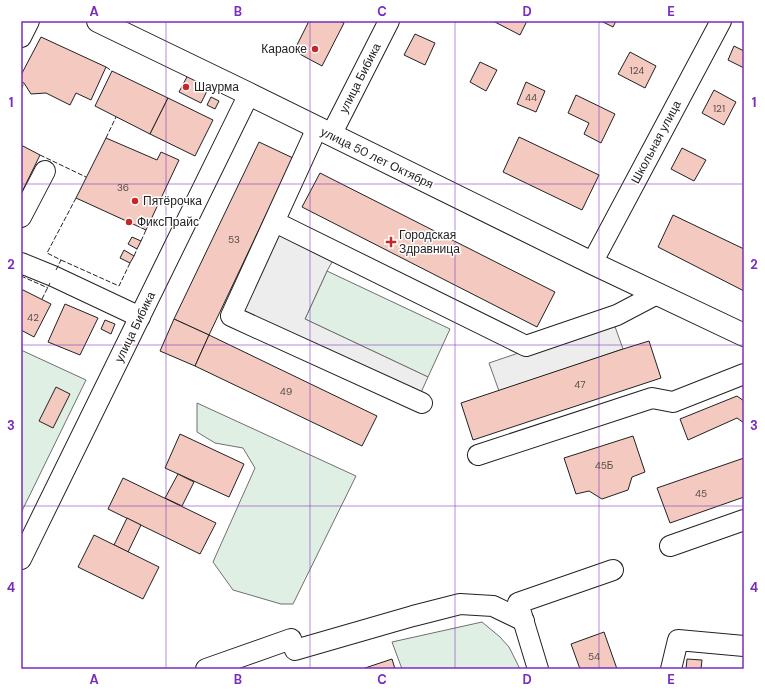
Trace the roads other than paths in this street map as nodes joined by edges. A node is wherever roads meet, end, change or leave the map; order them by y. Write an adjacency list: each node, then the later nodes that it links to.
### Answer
1 (29, 21): 5 (street)
2 (98, 21): 6 (main road, улица 50 лет Октября)
3 (389, 21): 7 (street, улица Бибика)
4 (721, 21): 12 (street, Школьная улица)
5 (21, 37)
6 (249, 94): 7 (main road, улица 50 лет Октября); 14 (street, улица Бибика)
7 (324, 132): 10 (street, улица Бибика); 12 (main road, улица 50 лет Октября)
8 (45, 171): 9 (street)
9 (21, 217)
10 (275, 222): 13 (street); 17 (street, улица Бибика)
11 (21, 263): 14 (street)
12 (592, 263): 13 (main road, улица 50 лет Октября)
13 (657, 294): 15 (main road, улица 50 лет Октября)
14 (140, 317): 21 (street, улица Бибика)
15 (744, 335)
16 (744, 374): 18 (street)
17 (422, 403)
18 (478, 454)
19 (744, 520): 20 (street)
20 (670, 546)
21 (21, 559)
22 (612, 570): 23 (street)
23 (524, 621): 25 (street); 26 (street)
24 (744, 646): 27 (street)
25 (206, 669)
26 (538, 669)
27 (671, 669)

